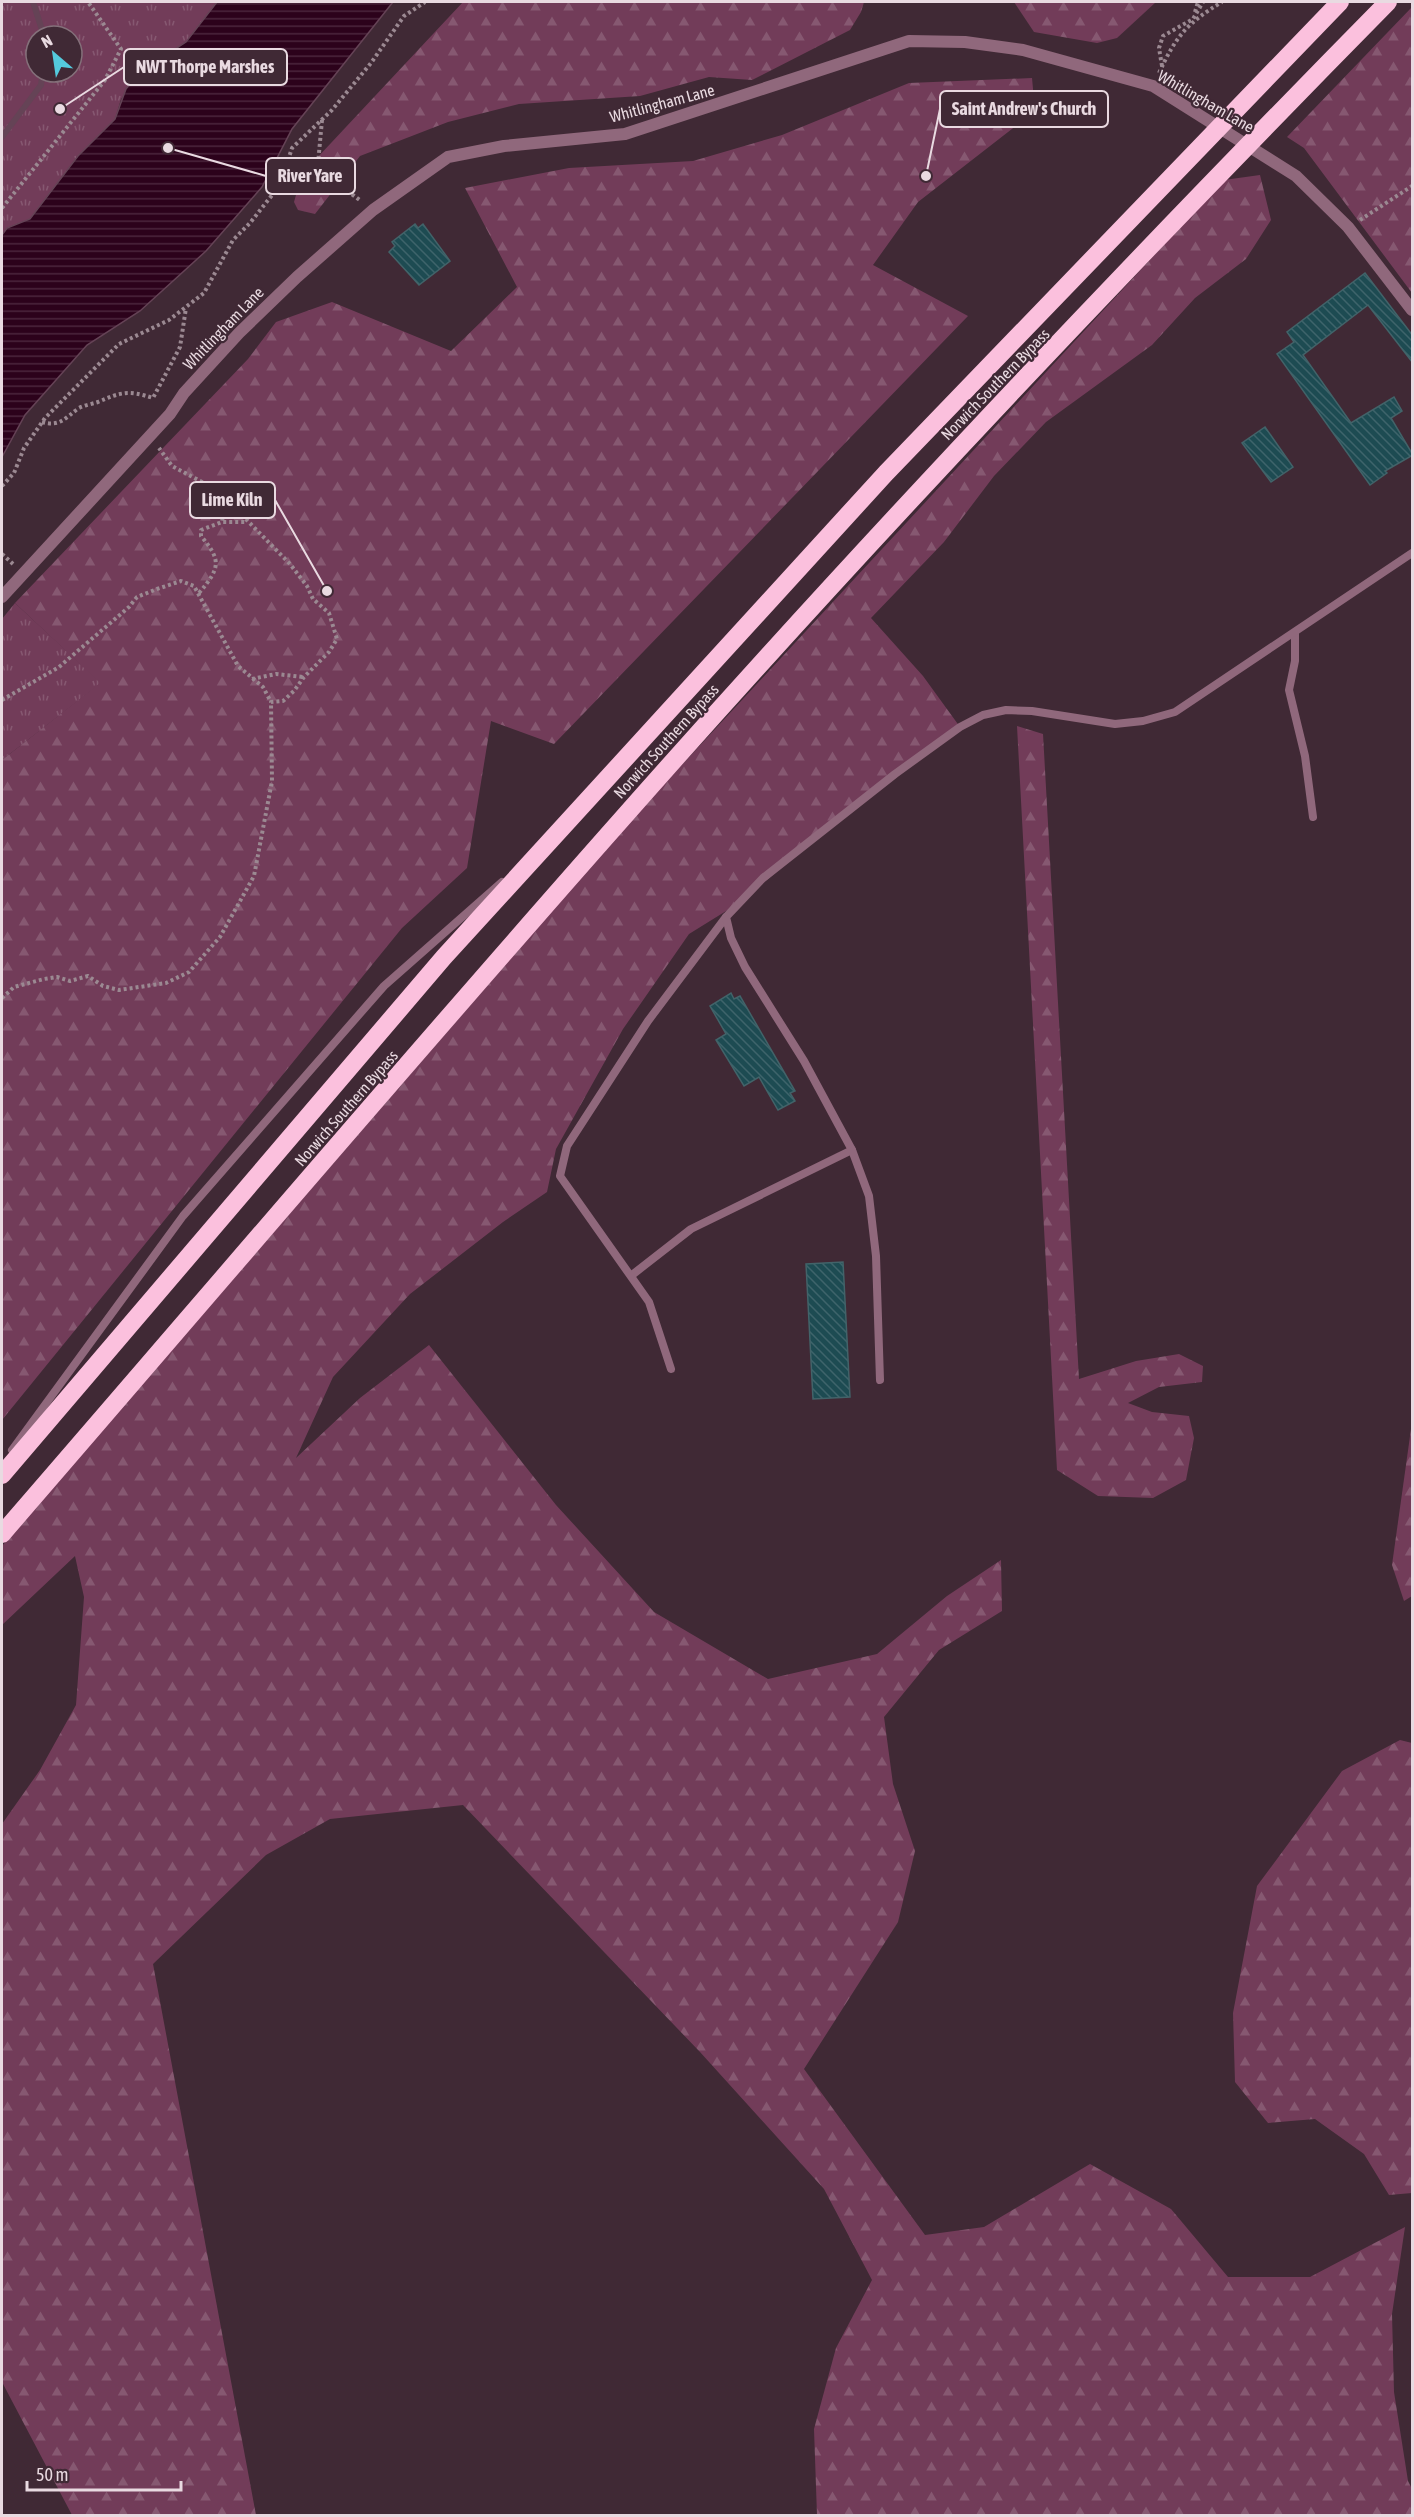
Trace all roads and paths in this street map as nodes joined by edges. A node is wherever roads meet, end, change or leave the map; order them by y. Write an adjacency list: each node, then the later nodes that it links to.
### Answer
1 (88, 2): 13 (path)
2 (425, 2): 11 (path)
3 (1198, 2): 8 (path)
4 (1203, 2): 8 (path)
5 (1222, 2): 8 (path)
6 (1340, 2): 33 (highway, Norwich Southern Bypass)
7 (1388, 2): 42 (highway, Norwich Southern Bypass)
8 (1193, 19): 9 (path); 9 (path)
9 (1162, 66): 10 (path)
10 (1153, 86): 14 (street, Whitlingham Lane); 15 (street, Whitlingham Lane)
11 (322, 119): 14 (path); 16 (path)
12 (1413, 186): 15 (path)
13 (2, 208)
14 (373, 210): 19 (street, Whitlingham Lane)
15 (1348, 227): 17 (street, Whitlingham Lane)
16 (186, 307): 18 (path); 18 (path)
17 (1413, 310)
18 (42, 422): 20 (path)
19 (149, 436): 21 (path); 26 (street, Whitlingham Lane)
20 (2, 486)
21 (218, 497): 22 (path); 23 (path)
22 (222, 522): 23 (path); 25 (path)
23 (247, 522): 28 (path)
24 (1413, 553): 27 (lane)
25 (199, 593): 29 (path); 30 (path)
26 (2, 597)
27 (1295, 633): 32 (lane); 34 (lane)
28 (304, 677): 29 (path); 31 (path)
29 (251, 679): 31 (path)
30 (2, 700)
31 (271, 702): 35 (path)
32 (1313, 817)
33 (544, 846): 40 (lane); 41 (highway, Norwich Southern Bypass)
34 (726, 917): 36 (lane); 37 (lane)
35 (2, 998)
36 (852, 1150): 37 (lane); 39 (lane)
37 (632, 1275): 38 (lane)
38 (671, 1369)
39 (880, 1380)
40 (2, 1465)
41 (2, 1475)
42 (2, 1534)

